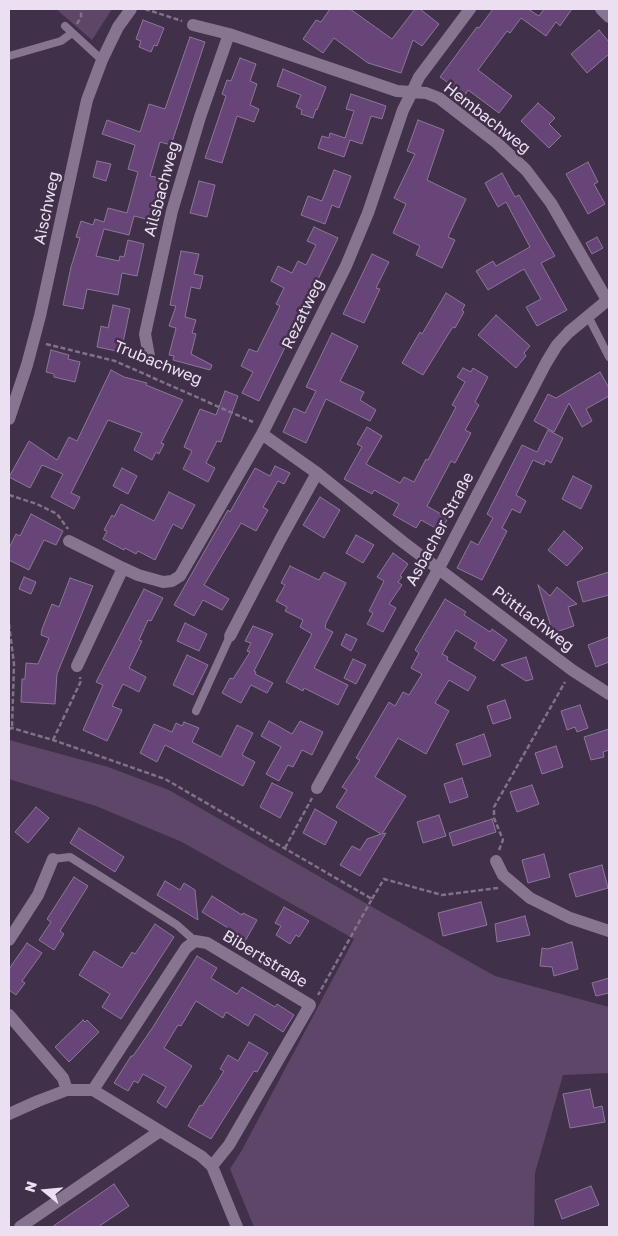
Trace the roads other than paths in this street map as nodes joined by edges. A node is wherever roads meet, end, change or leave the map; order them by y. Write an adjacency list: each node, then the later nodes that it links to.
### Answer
1 (131, 9): 10 (street, Aischweg)
2 (470, 9): 11 (street, Rezatweg)
3 (602, 9): 4 (street)
4 (609, 17)
5 (193, 25): 8 (street, Hembachweg)
6 (65, 26): 7 (lane)
7 (72, 33): 9 (lane); 10 (lane)
8 (228, 34): 11 (street, Hembachweg); 14 (street, Ailsbachweg)
9 (9, 56)
10 (102, 60): 16 (street, Aischweg)
11 (412, 92): 12 (street, Hembachweg); 17 (street, Rezatweg)
12 (608, 300): 13 (street, Asbacher Straße)
13 (588, 316): 15 (lane); 21 (street, Asbacher Straße)
14 (149, 356)
15 (609, 357)
16 (9, 419)
17 (264, 431): 18 (street); 20 (street, Rezatweg)
18 (317, 473): 21 (street); 22 (street)
19 (69, 541): 20 (street, Rezatweg)
20 (123, 568): 23 (street)
21 (439, 568): 24 (street, Püttlachweg); 26 (street, Asbacher Straße)
22 (230, 636): 25 (lane)
23 (77, 666)
24 (609, 694)
25 (196, 711)
26 (317, 788)
27 (54, 859): 30 (street); 31 (lane)
28 (496, 861): 29 (street)
29 (609, 931)
30 (9, 940)
31 (195, 941): 34 (street, Bibertstraße); 37 (street, Bibertstraße)
32 (9, 1015): 33 (street)
33 (67, 1090): 34 (street); 35 (street)
34 (93, 1090): 36 (street)
35 (9, 1114)
36 (160, 1131): 37 (street); 38 (street)
37 (212, 1166): 39 (street)
38 (20, 1227)
39 (237, 1227)

